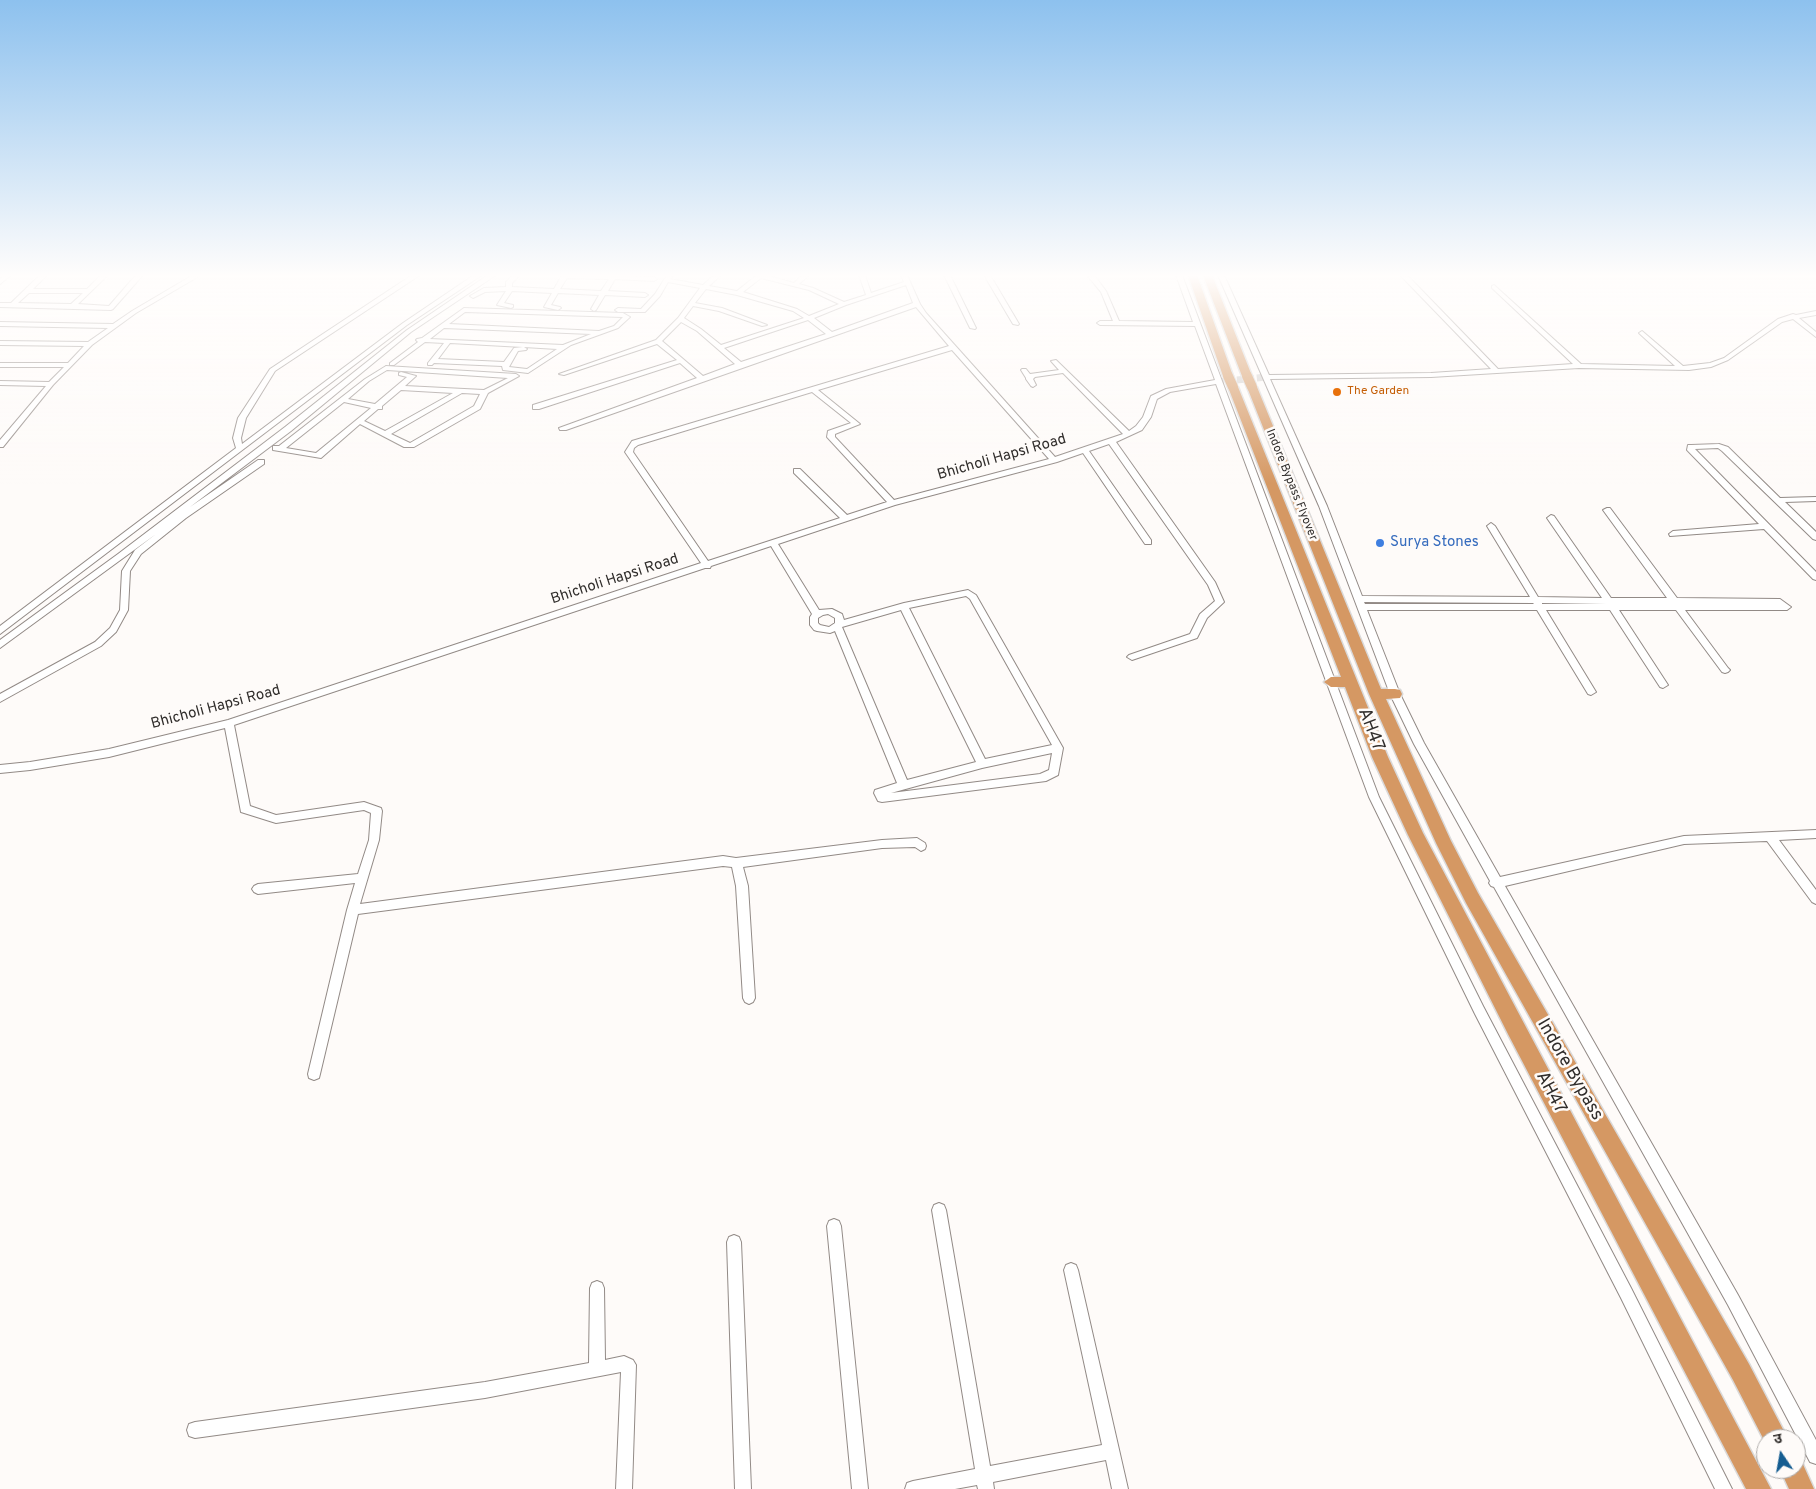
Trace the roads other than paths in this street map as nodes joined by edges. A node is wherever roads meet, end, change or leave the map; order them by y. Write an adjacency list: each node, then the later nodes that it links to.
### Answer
1 (90, 344): 36 (street)
2 (313, 344): 66 (street)
3 (379, 344): 38 (street)
4 (393, 344): 40 (street)
5 (417, 344): 31 (street)
6 (446, 344): 31 (street)
7 (455, 344): 29 (street)
8 (515, 344): 25 (street)
9 (569, 344): 25 (street)
10 (579, 344): 26 (street)
11 (648, 344): 46 (street)
12 (662, 344): 32 (street)
13 (718, 344): 27 (street)
14 (729, 344): 27 (street)
15 (802, 344): 37 (street)
16 (952, 344): 28 (street)
17 (1204, 344): 49 (street)
18 (1217, 344): 99 (highway, Indore Bypass Flyover, bridge)
19 (1235, 344): 101 (highway, Indore Bypass Flyover, bridge)
20 (1252, 344): 47 (street)
21 (1471, 344): 43 (street)
22 (1556, 344): 39 (street)
23 (1654, 344): 41 (street)
24 (1747, 344): 41 (street)
25 (565, 346): 30 (street)
26 (575, 346)
27 (721, 347): 37 (street)
28 (954, 347): 53 (street); 69 (street)
29 (516, 348): 30 (street); 34 (street)
30 (558, 351): 34 (street)
31 (434, 361): 34 (street)
32 (680, 361): 48 (street); 58 (street)
33 (1054, 361): 45 (street)
34 (506, 364)
35 (0, 365): 36 (street)
36 (68, 365): 51 (street)
37 (740, 365): 48 (street)
38 (351, 366): 40 (street); 66 (street)
39 (1579, 366): 41 (street); 43 (street)
40 (364, 368): 44 (street); 65 (street)
41 (1680, 368)
42 (1024, 370): 45 (street)
43 (1496, 370): 47 (street)
44 (381, 371): 52 (street); 55 (street); 56 (street)
45 (1064, 371): 62 (street)
46 (562, 374)
47 (1266, 377): 86 (street)
48 (703, 379): 60 (street)
49 (1217, 382): 62 (street, Bhicholi Hapsi Road); 97 (street)
50 (0, 384): 51 (street)
51 (51, 384): 64 (street)
52 (401, 388): 54 (street); 57 (street)
53 (814, 390): 74 (street); 84 (street)
54 (461, 391): 55 (street); 61 (street)
55 (485, 392): 61 (street)
56 (344, 400): 57 (street); 67 (street)
57 (379, 407): 59 (street)
58 (536, 407)
59 (361, 422): 61 (street); 67 (street)
60 (563, 428)
61 (385, 434)
62 (1128, 434): 63 (street, Bhicholi Hapsi Road)
63 (1111, 441): 68 (street, Bhicholi Hapsi Road); 95 (street)
64 (0, 445)
65 (265, 445): 67 (street); 94 (street)
66 (240, 448): 93 (street)
67 (280, 449)
68 (1085, 450): 69 (street, Bhicholi Hapsi Road); 82 (street)
69 (1054, 460): 74 (street, Bhicholi Hapsi Road)
70 (262, 462): 103 (street)
71 (797, 471): 77 (street)
72 (1816, 499): 73 (street)
73 (1780, 500): 79 (street); 81 (street)
74 (892, 503): 77 (street, Bhicholi Hapsi Road)
75 (1607, 510): 89 (street)
76 (1551, 518): 88 (street)
77 (846, 519): 83 (street, Bhicholi Hapsi Road)
78 (1491, 526): 87 (street)
79 (1764, 526): 80 (street); 85 (street)
80 (1672, 534)
81 (1816, 537)
82 (1148, 542)
83 (774, 544): 84 (street, Bhicholi Hapsi Road); 91 (street)
84 (707, 566): 104 (street, Bhicholi Hapsi Road)
85 (1816, 577)
86 (1361, 603): 87 (street); 102 (street)
87 (1538, 604): 88 (street); 100 (street)
88 (1611, 604): 89 (street); 98 (street)
89 (1676, 604): 89 (street); 96 (street)
90 (904, 606): 92 (street); 105 (street); 106 (street)
91 (817, 614): 92 (street); 92 (street)
92 (839, 626): 108 (street)
93 (0, 631)
94 (0, 645)
95 (1132, 657)
96 (1725, 670)
97 (1331, 682): 99 (highway); 136 (street)
98 (1663, 685)
99 (1353, 686): 137 (highway, AH47)
100 (1591, 692)
101 (1376, 694): 102 (highway); 126 (highway, Indore Bypass)
102 (1395, 694): 114 (street)
103 (0, 698)
104 (230, 723): 107 (street, Bhicholi Hapsi Road); 113 (street)
105 (1058, 748): 106 (street); 108 (street)
106 (982, 764): 108 (street)
107 (0, 768)
108 (904, 786)
109 (1816, 834): 110 (street)
110 (1769, 835): 114 (street); 116 (street)
111 (921, 846): 112 (street)
112 (736, 863): 117 (street); 118 (street)
113 (362, 878): 115 (street); 117 (street)
114 (1495, 883): 129 (street)
115 (258, 889)
116 (1816, 899)
117 (352, 910): 119 (street)
118 (748, 998)
119 (314, 1074)
120 (939, 1210): 130 (street)
121 (834, 1226): 133 (street)
122 (734, 1242): 132 (street)
123 (1070, 1270): 128 (street)
124 (597, 1288): 125 (street)
125 (597, 1369): 127 (street); 131 (street)
126 (1771, 1429)
127 (195, 1430)
128 (1112, 1451): 130 (street); 135 (street)
129 (1816, 1456)
130 (985, 1482): 134 (street)
131 (624, 1489)
132 (743, 1489)
133 (860, 1489)
134 (913, 1489)
135 (1120, 1489)
136 (1724, 1489)
137 (1759, 1489)

